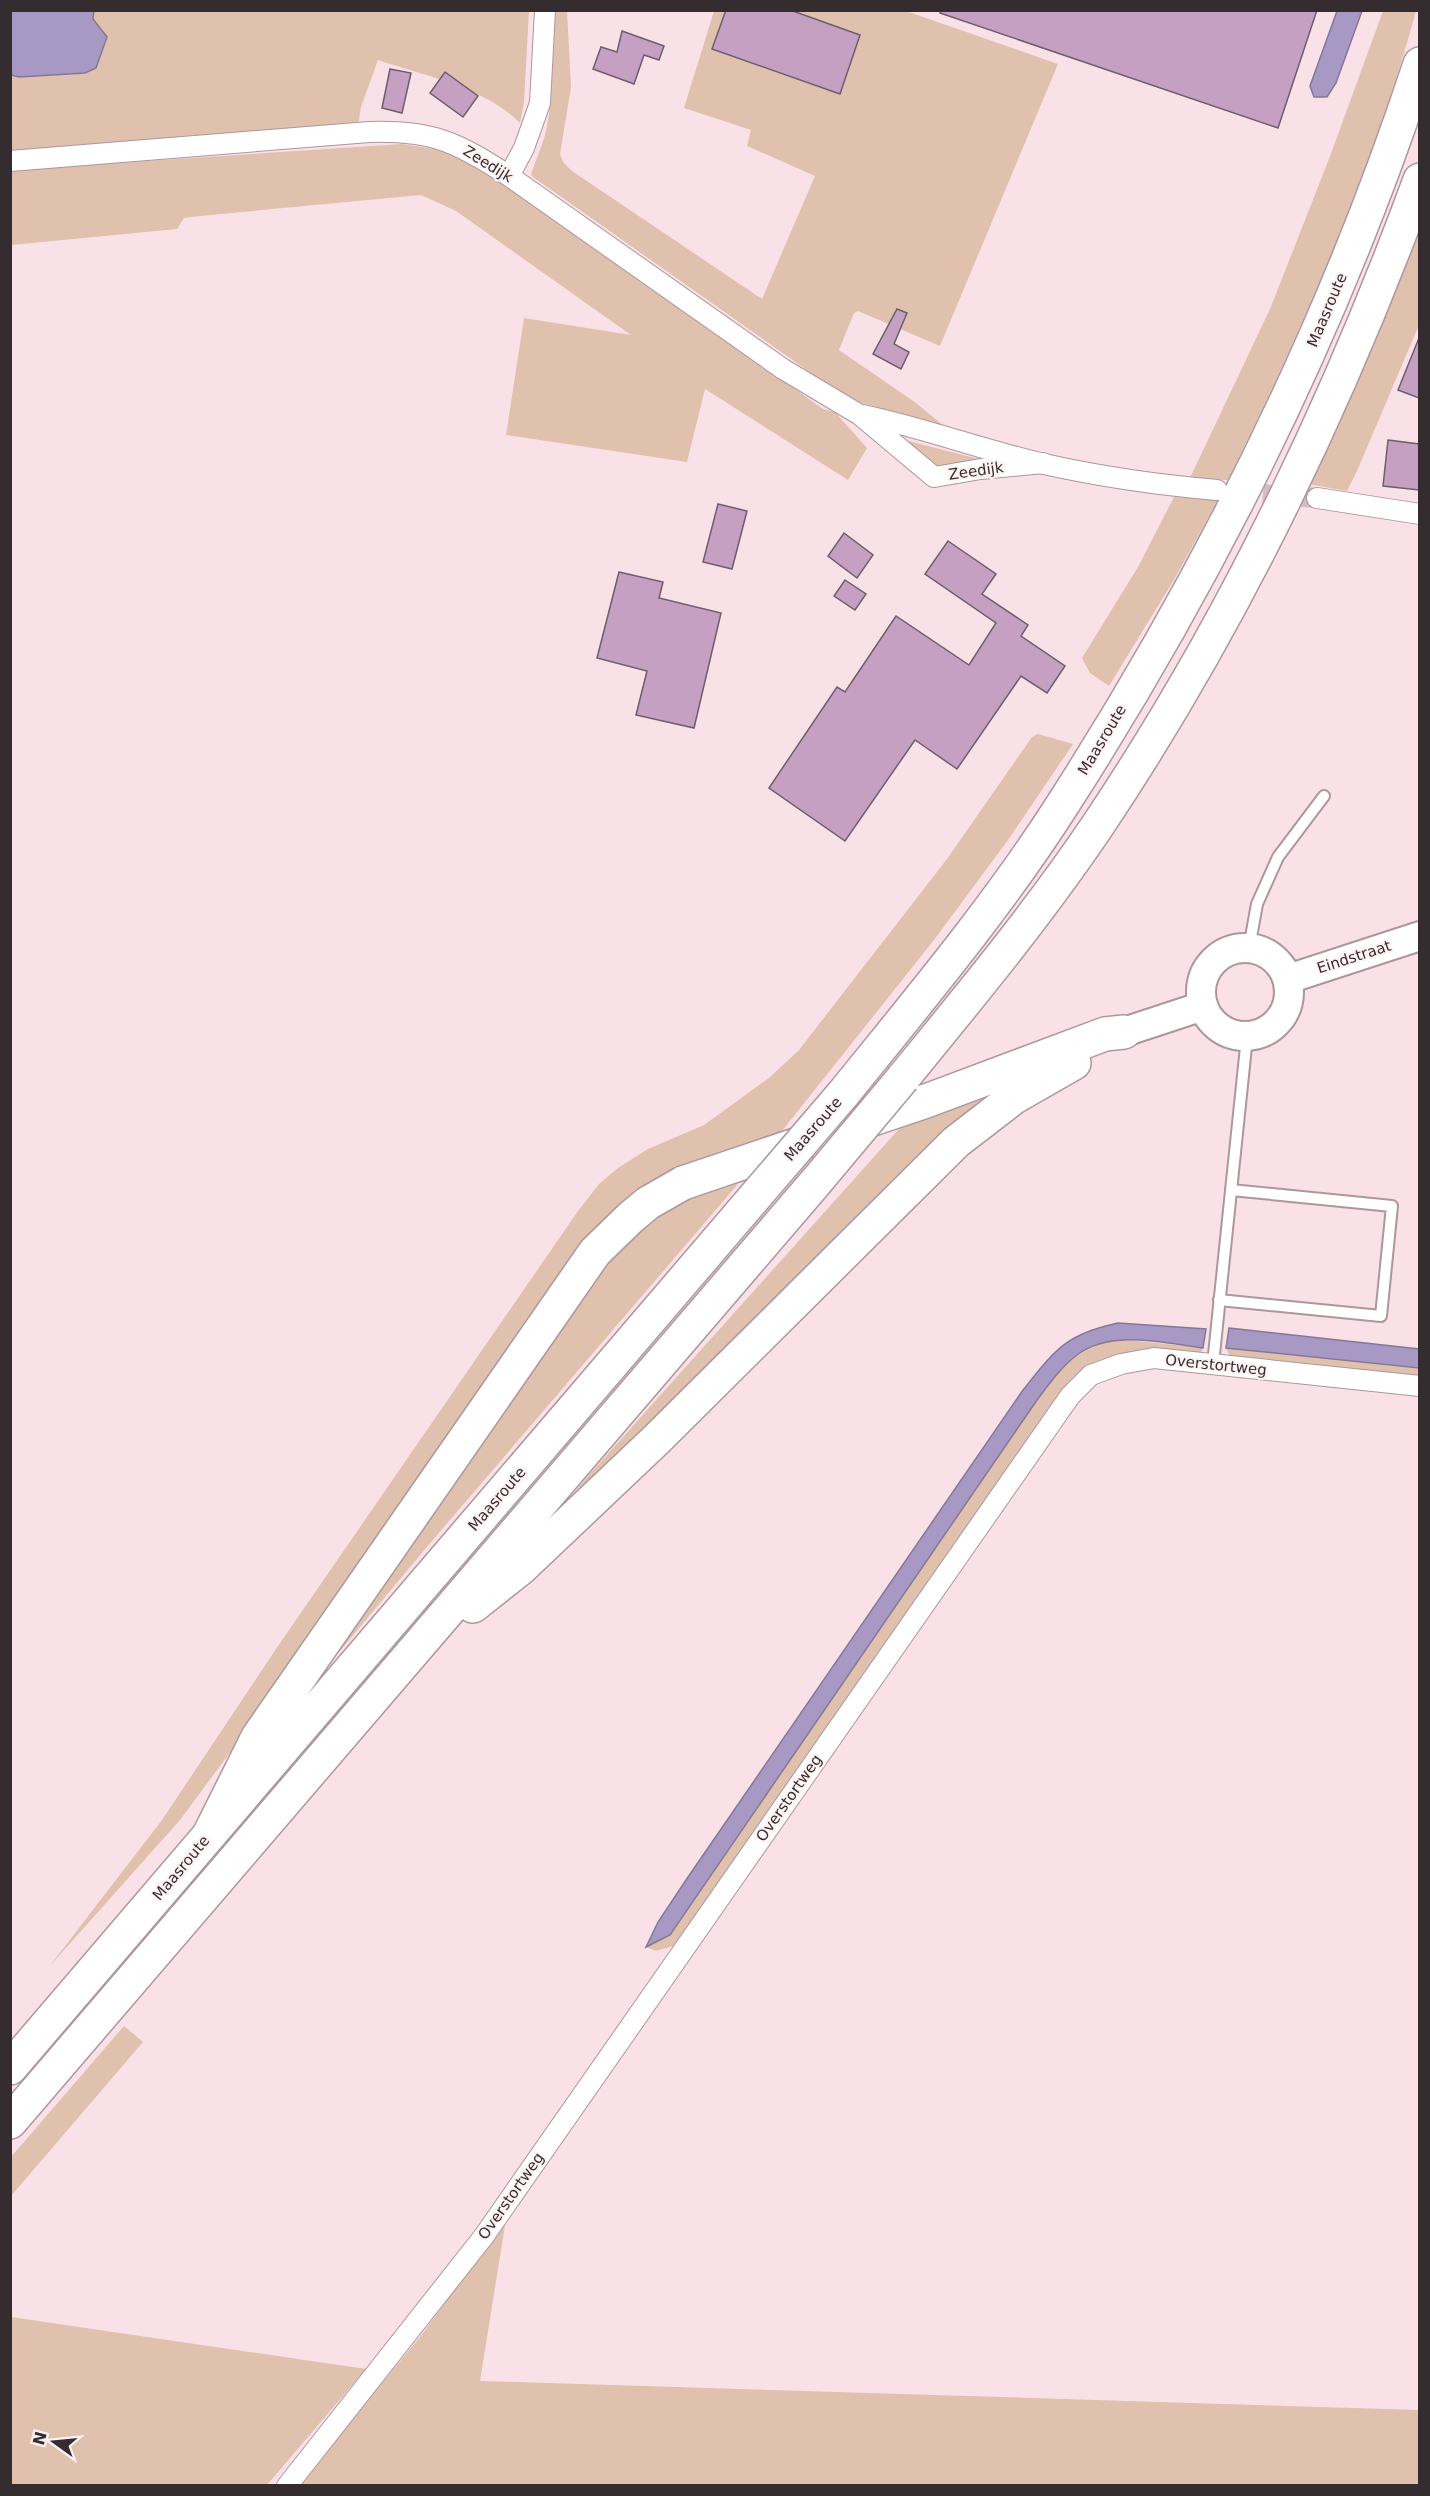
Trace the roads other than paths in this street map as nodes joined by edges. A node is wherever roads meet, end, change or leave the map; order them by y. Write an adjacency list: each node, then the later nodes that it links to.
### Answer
1 (545, 10): 4 (street)
2 (1419, 64): 23 (highway, Maasroute, bridge)
3 (10, 161): 4 (street, Zeedijk)
4 (509, 176): 6 (street, Zeedijk)
5 (1419, 180): 22 (highway, bridge)
6 (860, 415): 7 (street, Zeedijk); 7 (street, Zeedijk)
7 (1043, 464): 8 (street, Zeedijk)
8 (1217, 490)
9 (1317, 498): 10 (street)
10 (1419, 514)
11 (1324, 796): 13 (lane)
12 (1419, 936): 14 (main road, Eindstraat)
13 (1249, 948): 14 (main road); 15 (main road)
14 (1288, 979): 17 (main road)
15 (1203, 1006): 16 (main road); 17 (main road)
16 (1124, 1032): 22 (highway); 23 (highway)
17 (1247, 1037): 18 (lane)
18 (1231, 1190): 19 (lane); 19 (lane)
19 (1219, 1300): 20 (lane)
20 (1212, 1364): 21 (street, Overstortweg); 26 (street, Overstortweg)
21 (1419, 1386)
22 (415, 1652): 25 (highway)
23 (209, 1835): 24 (highway, Maasroute)
24 (10, 2068)
25 (10, 2122)
26 (287, 2486)

